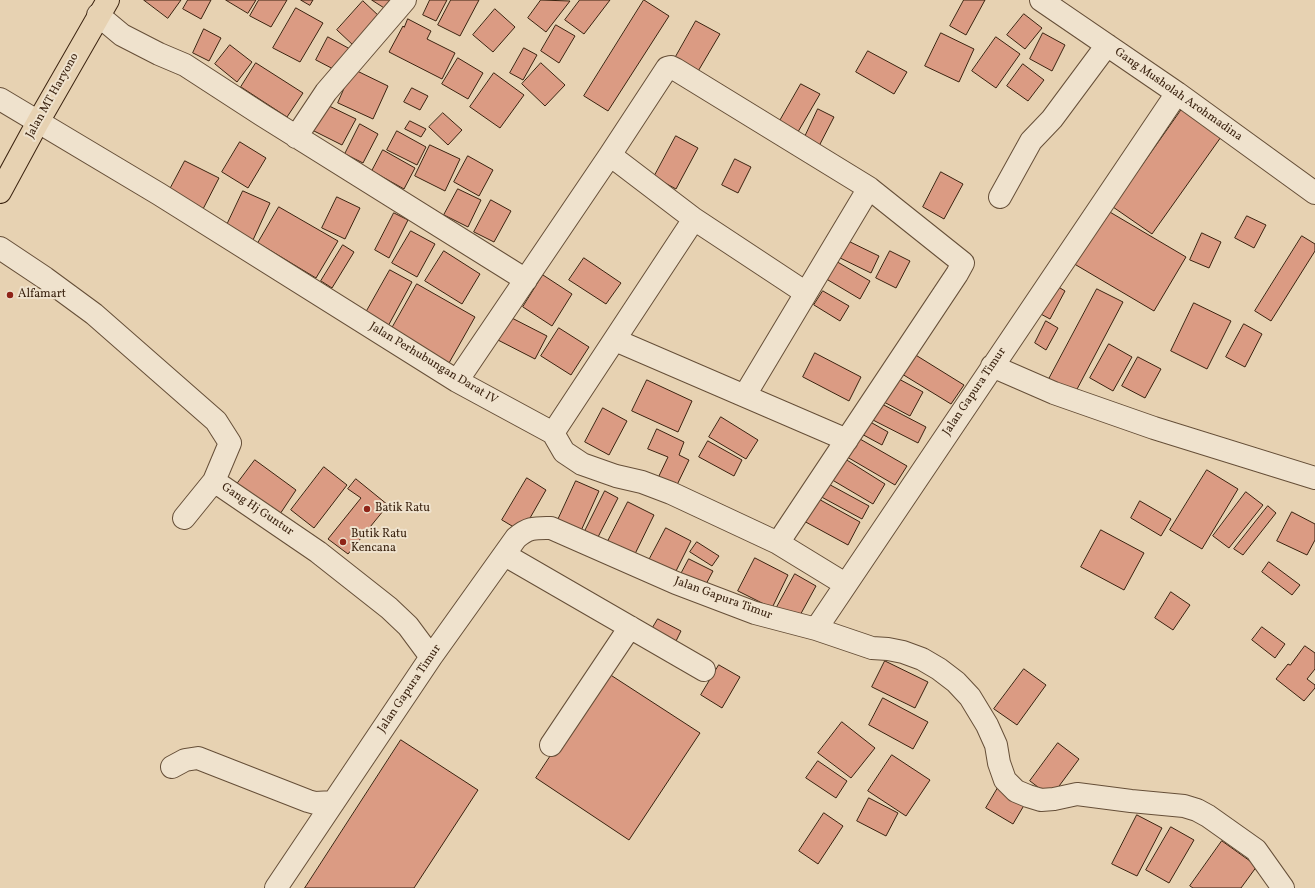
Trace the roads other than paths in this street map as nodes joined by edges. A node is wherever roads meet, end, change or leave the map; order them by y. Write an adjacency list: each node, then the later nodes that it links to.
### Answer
1 (405, 0): 8 (street)
2 (1040, 0): 4 (street, Gang Musholah Arohmadina)
3 (103, 8): 7 (main road, Jalan MT Haryono); 8 (street)
4 (1107, 45): 5 (street, Gang Musholah Arohmadina); 13 (street)
5 (1177, 93): 12 (street, Gang Musholah Arohmadina); 19 (street, Jalan Gapura Timur)
6 (0, 99): 7 (street, Jalan Perhubungan Darat IV)
7 (38, 122): 11 (main road, Jalan MT Haryono); 20 (street, Jalan Perhubungan Darat IV)
8 (296, 137): 16 (street)
9 (610, 155): 10 (street); 14 (street); 16 (street)
10 (869, 188): 17 (street); 23 (street)
11 (0, 192)
12 (1315, 193)
13 (1000, 196)
14 (694, 219): 17 (street); 18 (street)
15 (0, 248): 25 (street, Gang Hj Guntur)
16 (526, 280): 20 (street)
17 (806, 293): 21 (street)
18 (615, 340): 21 (street); 22 (street)
19 (992, 366): 24 (street); 29 (street, Jalan Gapura Timur)
20 (457, 381): 22 (street, Jalan Perhubungan Darat IV)
21 (744, 395): 23 (street)
22 (553, 433): 27 (street)
23 (847, 440): 27 (street)
24 (1315, 478)
25 (214, 481): 26 (street); 32 (street, Gang Hj Guntur)
26 (184, 518)
27 (778, 543): 29 (street)
28 (505, 555): 30 (street); 31 (street, Jalan Gapura Timur); 32 (street, Jalan Gapura Timur)
29 (845, 584): 31 (street, Jalan Gapura Timur)
30 (630, 627): 33 (street); 34 (street)
31 (816, 629): 38 (street)
32 (431, 657): 36 (street, Jalan Gapura Timur)
33 (704, 670)
34 (551, 745)
35 (172, 767): 36 (street)
36 (334, 802): 37 (street, Jalan Gapura Timur)
37 (276, 888)
38 (1283, 888)

